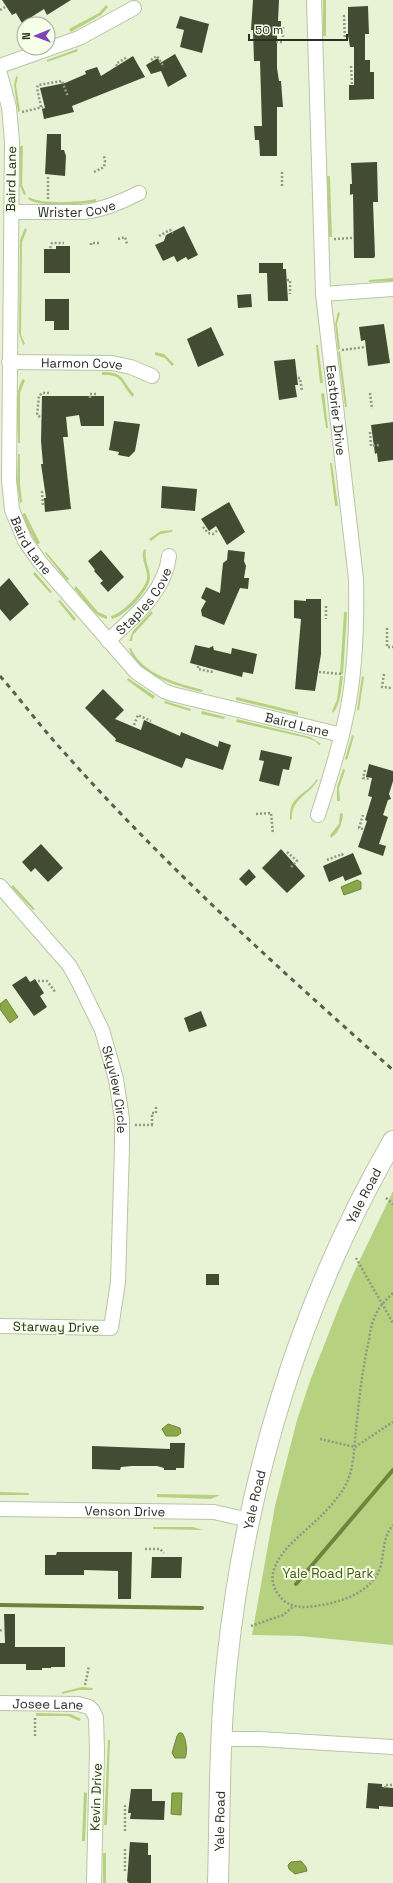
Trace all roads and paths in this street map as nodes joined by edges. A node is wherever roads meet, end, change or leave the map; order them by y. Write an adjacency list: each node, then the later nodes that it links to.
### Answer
1 (314, 0): 40 (street, Eastbrier Drive)
2 (5, 6): 4 (path)
3 (134, 8): 11 (street)
4 (0, 10)
5 (347, 16): 7 (path)
6 (283, 27): 8 (path)
7 (345, 41)
8 (276, 42)
9 (126, 57): 12 (path)
10 (150, 60): 14 (path)
11 (0, 66)
12 (117, 66)
13 (351, 66): 16 (path)
14 (164, 67)
15 (0, 74): 26 (street, Baird Lane)
16 (352, 84)
17 (68, 97): 18 (path)
18 (18, 112)
19 (104, 156): 20 (path)
20 (94, 172)
21 (282, 172): 23 (path)
22 (48, 175): 25 (path)
23 (282, 188)
24 (139, 193): 26 (street, Wrister Cove)
25 (48, 199)
26 (11, 212): 43 (street, Baird Lane)
27 (173, 232): 28 (path)
28 (159, 236)
29 (352, 238): 31 (path)
30 (118, 239): 35 (path)
31 (329, 239)
32 (64, 243): 36 (path)
33 (100, 243): 34 (path)
34 (91, 244)
35 (127, 244)
36 (50, 248)
37 (287, 280): 39 (path)
38 (393, 289): 40 (street)
39 (290, 294)
40 (323, 294): 73 (street, Eastbrier Drive)
41 (366, 347): 42 (path)
42 (338, 351)
43 (9, 362): 44 (street, Harmon Cove); 63 (street, Baird Lane)
44 (152, 376)
45 (298, 378): 46 (path)
46 (302, 391)
47 (50, 393): 52 (path)
48 (370, 393): 51 (path)
49 (98, 394): 50 (path)
50 (90, 398)
51 (372, 409)
52 (40, 417)
53 (370, 432): 54 (path)
54 (379, 445)
55 (44, 491): 56 (path)
56 (43, 505)
57 (203, 527): 58 (path)
58 (218, 530)
59 (169, 556): 63 (street, Staples Cove)
60 (326, 606): 61 (path)
61 (326, 619)
62 (387, 628): 64 (path)
63 (108, 641): 73 (street, Baird Lane)
64 (393, 647)
65 (198, 666): 66 (path)
66 (213, 672)
67 (319, 672): 69 (path)
68 (384, 674): 70 (path)
69 (343, 675)
70 (391, 688)
71 (151, 720): 72 (path)
72 (134, 725)
73 (342, 734): 77 (street, Eastbrier Drive)
74 (365, 770): 75 (path)
75 (370, 779)
76 (256, 814): 80 (path)
77 (318, 815)
78 (363, 815): 79 (path)
79 (363, 829)
80 (273, 834)
81 (287, 852): 84 (path)
82 (343, 856): 83 (path)
83 (327, 860)
84 (290, 867)
85 (0, 886): 98 (street, Skyview Circle)
86 (38, 982): 87 (path)
87 (56, 993)
88 (156, 1106): 89 (path)
89 (134, 1125)
90 (393, 1141): 103 (main road, Yale Road)
91 (386, 1198): 92 (path)
92 (393, 1204)
93 (356, 1258): 95 (path)
94 (393, 1293): 95 (path)
95 (382, 1303): 96 (path); 101 (path)
96 (393, 1323)
97 (0, 1326): 98 (street, Starway Drive)
98 (112, 1328)
99 (393, 1422): 101 (path)
100 (320, 1439): 101 (path)
101 (355, 1447): 107 (path)
102 (0, 1509): 103 (street, Venson Drive)
103 (249, 1520): 117 (main road, Yale Road)
104 (393, 1525): 107 (path)
105 (145, 1549): 106 (path)
106 (164, 1553)
107 (294, 1606): 108 (path)
108 (251, 1626)
109 (3, 1628): 110 (path)
110 (0, 1631)
111 (89, 1666): 112 (path)
112 (85, 1685)
113 (0, 1703): 114 (street, Josee Lane)
114 (93, 1711): 125 (street, Kevin Drive)
115 (35, 1717): 116 (path)
116 (35, 1736)
117 (222, 1739): 118 (street); 126 (main road, Yale Road)
118 (393, 1747)
119 (393, 1785): 120 (path)
120 (385, 1788)
121 (127, 1806): 122 (path)
122 (125, 1831)
123 (125, 1849): 124 (path)
124 (125, 1871)
125 (94, 1883)
126 (218, 1883)

